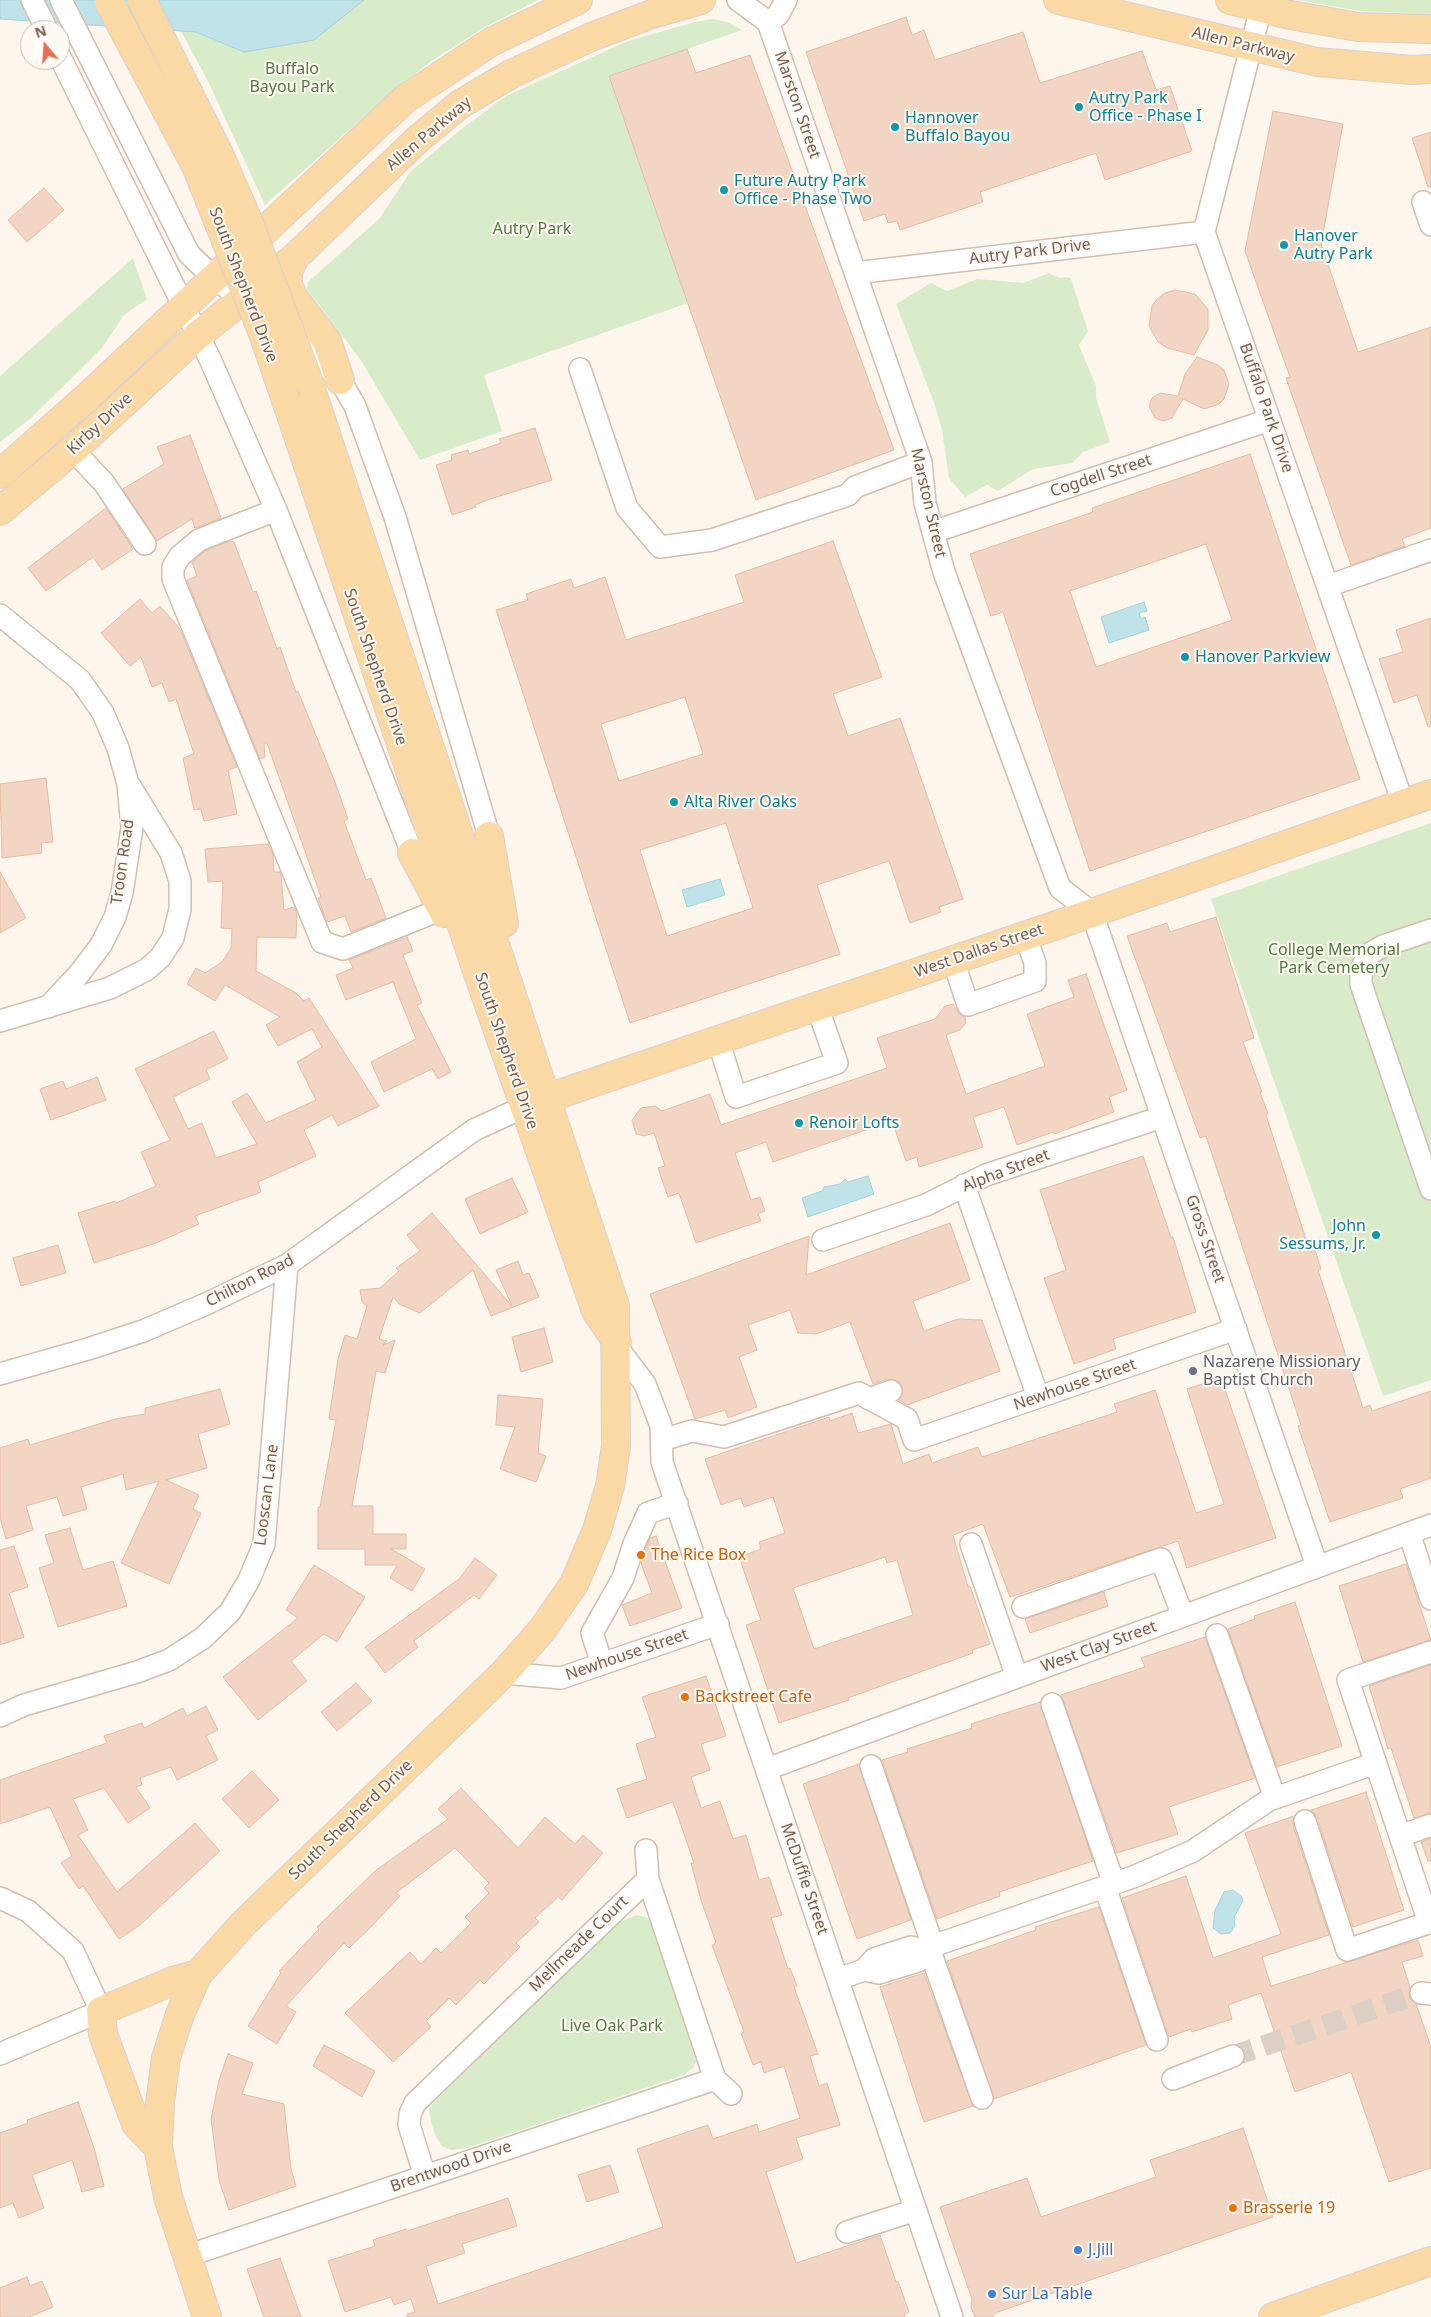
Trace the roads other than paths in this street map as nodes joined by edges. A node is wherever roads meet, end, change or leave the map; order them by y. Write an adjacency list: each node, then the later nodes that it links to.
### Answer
1 (32, 0): 12 (street)
2 (61, 0): 23 (street)
3 (142, 0): 53 (main road, South Shepherd Drive, bridge)
4 (578, 0): 23 (main road)
5 (701, 0): 21 (main road, Allen Parkway)
6 (738, 0): 13 (street)
7 (786, 0): 13 (street)
8 (1058, 0): 15 (main road, Allen Parkway)
9 (1230, 0): 11 (main road)
10 (109, 1): 49 (main road, South Shepherd Drive, bridge)
11 (1261, 8): 14 (main road); 15 (street)
12 (42, 20)
13 (768, 22): 22 (street, Marston Street)
14 (1431, 29)
15 (1251, 47): 17 (main road, Allen Parkway); 20 (street)
16 (66, 70): 25 (street)
17 (1431, 70)
18 (1423, 202): 19 (street)
19 (1431, 225)
20 (1204, 232): 22 (street, Autry Park Drive); 29 (street, Buffalo Park Drive)
21 (295, 257): 24 (main road, Allen Parkway); 28 (main road)
22 (855, 273): 31 (street, Marston Street)
23 (214, 278): 24 (street); 25 (main road)
24 (242, 300): 26 (main road, Allen Parkway); 28 (street)
25 (184, 306): 26 (street); 32 (main road, Kirby Drive)
26 (198, 335): 30 (main road, Kirby Drive); 33 (street)
27 (580, 369): 31 (street)
28 (340, 380): 43 (street)
29 (1270, 420): 35 (street, Cogdell Street); 38 (street, Buffalo Park Drive)
30 (73, 450): 34 (main road, Kirby Drive); 36 (street)
31 (921, 462): 35 (street, Marston Street)
32 (0, 474)
33 (276, 510): 44 (street); 45 (street)
34 (0, 511)
35 (933, 532): 46 (street, Marston Street)
36 (145, 544)
37 (1431, 550): 38 (street)
38 (1328, 586): 42 (street, Buffalo Park Drive)
39 (0, 615): 40 (street, Troon Road)
40 (128, 784): 52 (street, Troon Road); 52 (street, Troon Road)
41 (1431, 794): 42 (main road, West Dallas Street)
42 (1403, 803): 46 (main road, West Dallas Street)
43 (489, 836): 53 (main road)
44 (412, 852): 45 (main road)
45 (442, 909): 49 (main road)
46 (1092, 912): 48 (main road, West Dallas Street); 57 (street, Gross Street)
47 (1431, 930): 59 (street)
48 (1025, 936): 50 (main road, West Dallas Street); 50 (street)
49 (473, 959): 56 (main road, South Shepherd Drive)
50 (953, 960): 51 (main road, West Dallas Street)
51 (818, 1006): 55 (main road, West Dallas Street); 55 (street)
52 (48, 1007): 54 (street, Troon Road)
53 (518, 1008): 56 (main road, South Shepherd Drive)
54 (0, 1021)
55 (718, 1040): 56 (main road, West Dallas Street)
56 (537, 1102): 61 (street, Chilton Road); 63 (main road, South Shepherd Drive)
57 (1162, 1117): 58 (street, Alpha Street); 62 (street, Gross Street)
58 (964, 1185): 60 (street, Alpha Street); 66 (street)
59 (1431, 1189)
60 (823, 1240)
61 (286, 1265): 64 (street, Chilton Road); 84 (street, Looscan Lane)
62 (1236, 1330): 66 (street, Newhouse Street); 73 (street, Gross Street)
63 (617, 1344): 68 (street, McDuffie Street); 81 (main road, South Shepherd Drive)
64 (0, 1374)
65 (892, 1390): 67 (street)
66 (1038, 1397): 67 (street, Newhouse Street)
67 (869, 1399): 68 (street)
68 (662, 1440): 69 (street, McDuffie Street)
69 (677, 1503): 77 (street, McDuffie Street); 80 (street)
70 (1431, 1525): 71 (street, West Clay Street)
71 (1409, 1533): 73 (street, West Clay Street); 74 (street)
72 (971, 1544): 82 (street)
73 (1317, 1566): 76 (street, West Clay Street)
74 (1431, 1599)
75 (1023, 1607): 76 (street)
76 (1183, 1616): 82 (street, West Clay Street)
77 (718, 1624): 80 (street, Newhouse Street); 87 (street, McDuffie Street)
78 (1217, 1635): 88 (street)
79 (1431, 1652): 85 (street)
80 (602, 1664): 81 (street, Newhouse Street)
81 (504, 1673): 98 (main road, South Shepherd Drive)
82 (1017, 1677): 87 (street, West Clay Street)
83 (1052, 1704): 94 (street)
84 (0, 1716)
85 (1376, 1763): 88 (street); 91 (street)
86 (871, 1766): 97 (street)
87 (767, 1769): 99 (street, McDuffie Street)
88 (1275, 1798): 94 (street)
89 (1305, 1821): 96 (street)
90 (1431, 1825): 91 (street)
91 (1400, 1836): 96 (street)
92 (646, 1850): 93 (street)
93 (648, 1879): 104 (street, Mellmeade Court); 109 (street, Mellmeade Court)
94 (1110, 1885): 97 (street); 101 (street)
95 (0, 1898): 100 (street)
96 (1430, 1922)
97 (927, 1948): 99 (street); 107 (street)
98 (198, 1974): 100 (main road); 108 (main road, South Shepherd Drive)
99 (838, 1979): 110 (street, McDuffie Street)
100 (101, 2011): 102 (street); 108 (main road)
101 (1157, 2040)
102 (0, 2054)
103 (1233, 2056): 105 (street)
104 (715, 2079): 106 (street); 109 (street, Brentwood Drive)
105 (1173, 2079)
106 (731, 2094)
107 (982, 2098)
108 (158, 2147): 112 (main road, South Shepherd Drive)
109 (425, 2176): 112 (street, Brentwood Drive)
110 (916, 2210): 111 (street); 115 (street, McDuffie Street)
111 (847, 2232)
112 (187, 2256): 114 (main road, South Shepherd Drive)
113 (1431, 2261): 116 (main road)
114 (208, 2317)
115 (952, 2317)
116 (1273, 2317)

